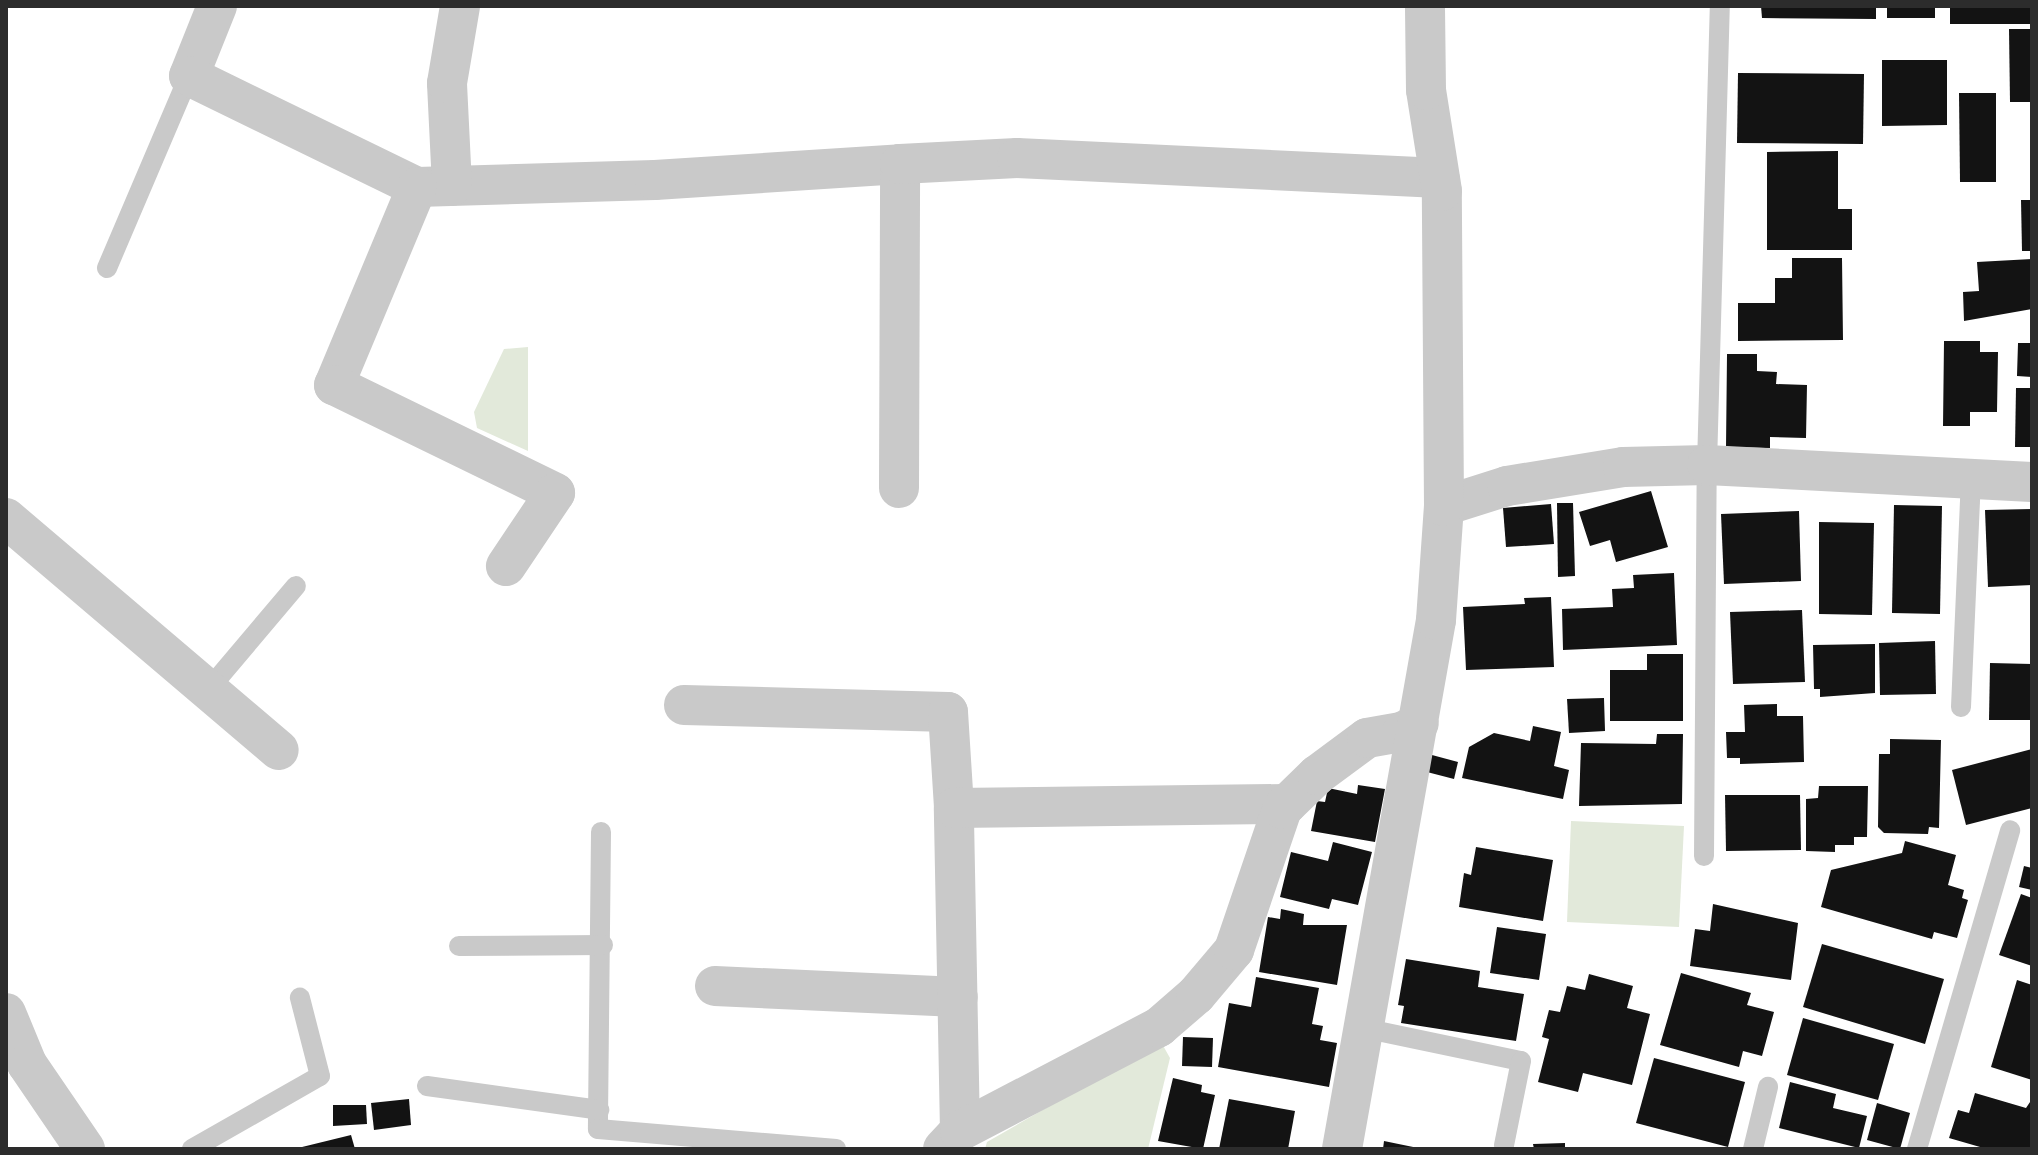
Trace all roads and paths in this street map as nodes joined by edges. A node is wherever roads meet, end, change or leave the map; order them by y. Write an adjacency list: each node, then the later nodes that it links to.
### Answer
1 (217, 6): 5 (street)
2 (460, 6): 8 (street)
3 (1425, 6): 7 (street)
4 (1720, 6): 10 (lane)
5 (189, 76): 8 (street); 9 (lane)
6 (900, 164): 7 (street); 8 (street); 13 (street)
7 (1440, 178): 14 (street)
8 (435, 186): 16 (street)
9 (107, 268)
10 (1707, 465): 11 (street); 14 (street); 27 (lane)
11 (1971, 479): 12 (street); 20 (lane)
12 (2032, 482)
13 (899, 488)
14 (1444, 506): 21 (street)
15 (6, 518): 18 (street)
16 (506, 566)
17 (296, 586): 18 (lane)
18 (208, 690): 22 (street)
19 (684, 705): 24 (street)
20 (1961, 707)
21 (1419, 723): 23 (street); 34 (street)
22 (279, 750)
23 (1287, 804): 24 (street); 38 (street)
24 (954, 808): 31 (street)
25 (2010, 830): 46 (lane)
26 (601, 832): 28 (lane)
27 (1704, 856)
28 (603, 945): 29 (lane); 37 (lane)
29 (459, 946)
30 (715, 986): 31 (street)
31 (958, 997): 38 (street)
32 (300, 998): 42 (lane)
33 (6, 1013): 41 (street)
34 (1363, 1028): 39 (lane); 44 (street)
35 (427, 1086): 37 (lane)
36 (1768, 1087): 45 (lane)
37 (599, 1110): 40 (lane)
38 (952, 1140)
39 (1504, 1145)
40 (748, 1147): 43 (lane)
41 (85, 1149)
42 (192, 1149)
43 (836, 1149)
44 (1342, 1149)
45 (1753, 1149)
46 (1917, 1149)

